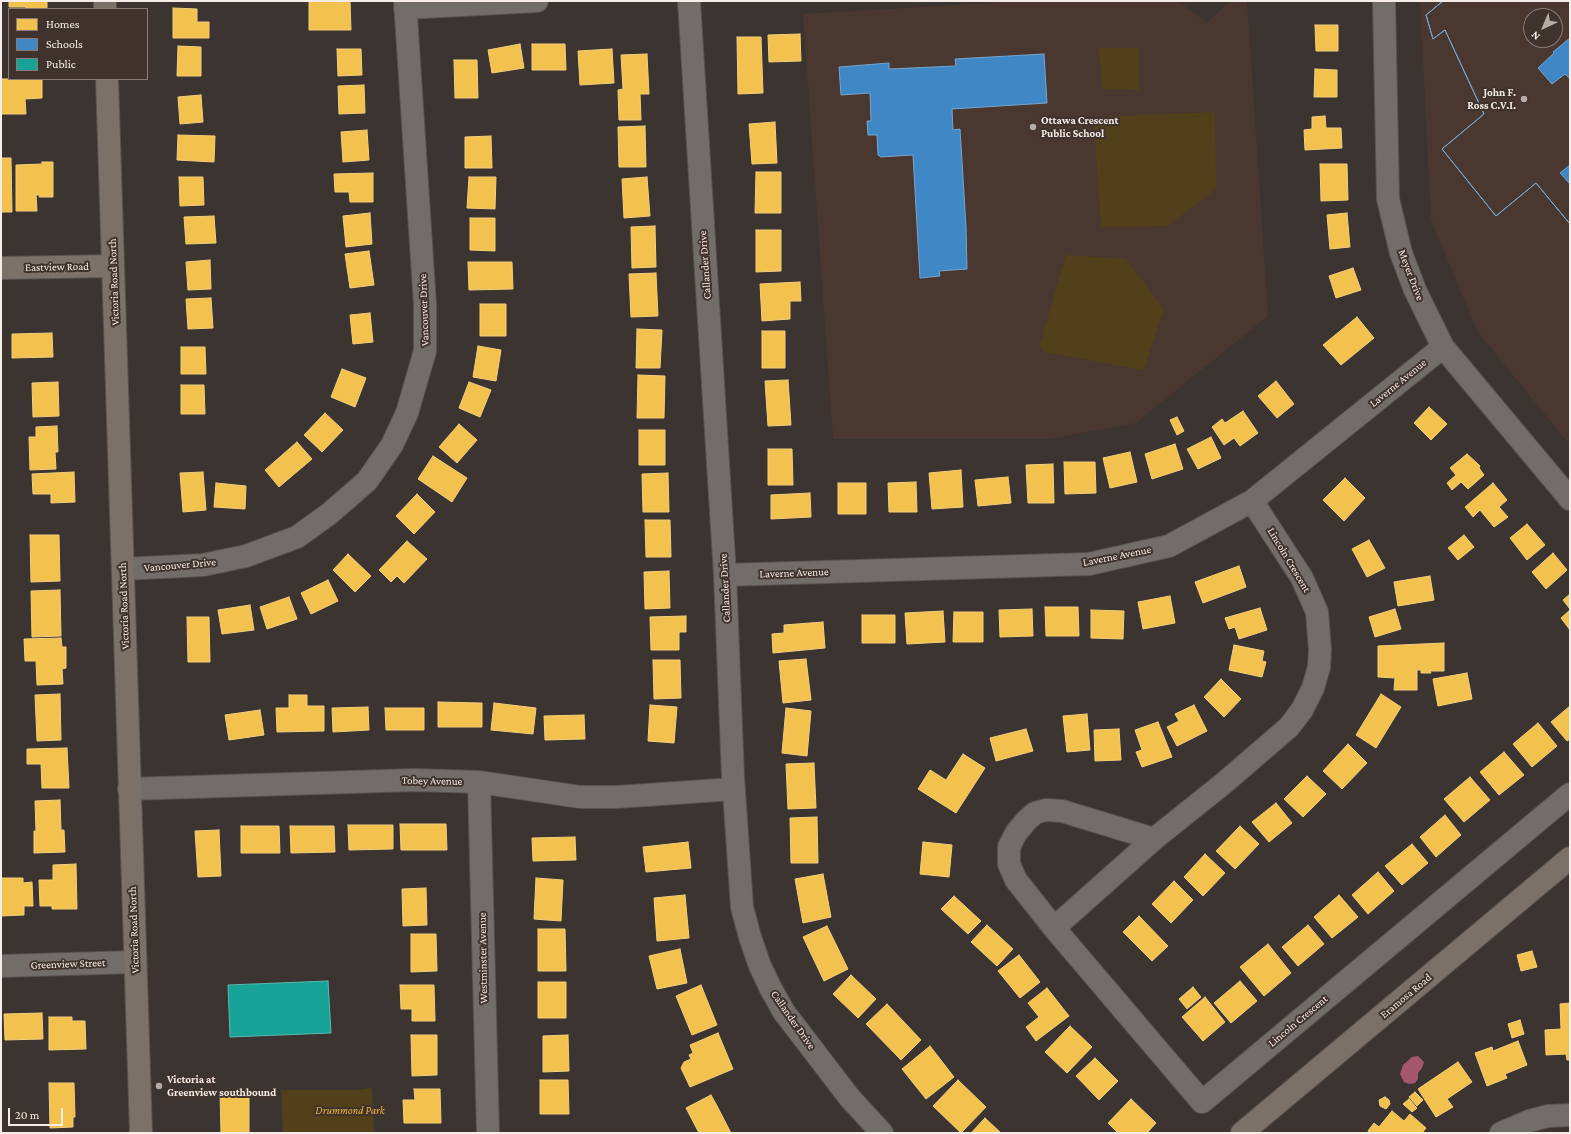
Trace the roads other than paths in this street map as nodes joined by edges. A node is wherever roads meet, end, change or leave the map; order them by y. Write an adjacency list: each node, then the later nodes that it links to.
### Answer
1 (537, 1): 4 (street)
2 (689, 1): 12 (street, Callander Drive)
3 (1384, 1): 8 (street, Meyer Drive)
4 (405, 4): 11 (street, Vancouver Drive)
5 (107, 80): 6 (main road, Victoria Road North)
6 (113, 266): 7 (main road, Eastview Road); 11 (main road, Victoria Road North)
7 (1, 268)
8 (1443, 347): 9 (street, Meyer Drive); 10 (street, Laverne Avenue)
9 (1570, 499)
10 (1252, 501): 12 (street, Laverne Avenue); 17 (street, Lincoln Crescent)
11 (123, 569): 14 (main road, Victoria Road North)
12 (725, 575): 15 (street, Callander Drive)
13 (479, 782): 14 (street, Tobey Avenue); 15 (street, Tobey Avenue); 24 (street, Westminster Avenue)
14 (129, 789): 20 (main road, Victoria Road North)
15 (734, 789): 25 (street, Callander Drive)
16 (1570, 794): 19 (street, Lincoln Crescent)
17 (1154, 839): 19 (street, Lincoln Crescent); 19 (street, Lincoln Crescent)
18 (1570, 858): 26 (main road, Eramosa Road)
19 (1054, 928)
20 (135, 962): 21 (street, Greenview Street); 23 (main road, Victoria Road North)
21 (1, 966)
22 (1570, 1115): 27 (street)
23 (141, 1133)
24 (488, 1133)
25 (882, 1133)
26 (1242, 1133)
27 (1501, 1133)

